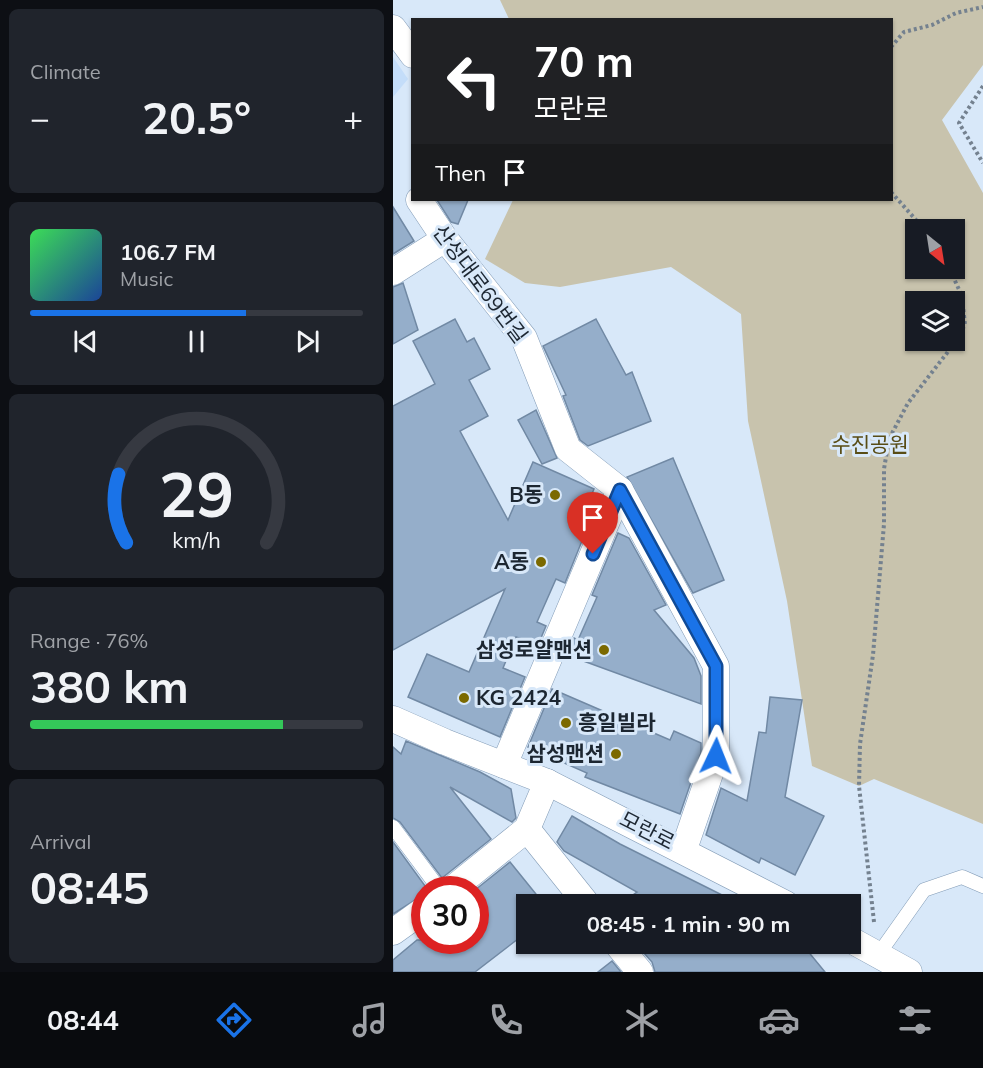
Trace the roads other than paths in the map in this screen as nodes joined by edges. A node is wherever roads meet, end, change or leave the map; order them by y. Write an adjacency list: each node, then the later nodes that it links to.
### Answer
1 (393, 28): 2 (street)
2 (411, 52)
3 (420, 201): 4 (street, 산성대로69번길)
4 (445, 239): 5 (street); 6 (street, 산성대로69번길)
5 (393, 272)
6 (620, 490): 8 (street); 12 (street, 산성대로69번길)
7 (393, 719): 8 (street, 모란로)
8 (504, 765): 9 (street, 모란로)
9 (547, 782): 11 (street); 12 (street, 모란로)
10 (393, 827): 13 (lane)
11 (527, 829): 14 (street); 16 (street)
12 (684, 849): 17 (street, 모란로)
13 (430, 876)
14 (468, 876)
15 (983, 886): 22 (lane)
16 (579, 894)
17 (767, 894)
18 (411, 919): 19 (street)
19 (393, 932)
20 (861, 946): 22 (street)
21 (625, 954): 23 (street)
22 (878, 955): 24 (street)
23 (640, 972)
24 (909, 972)

